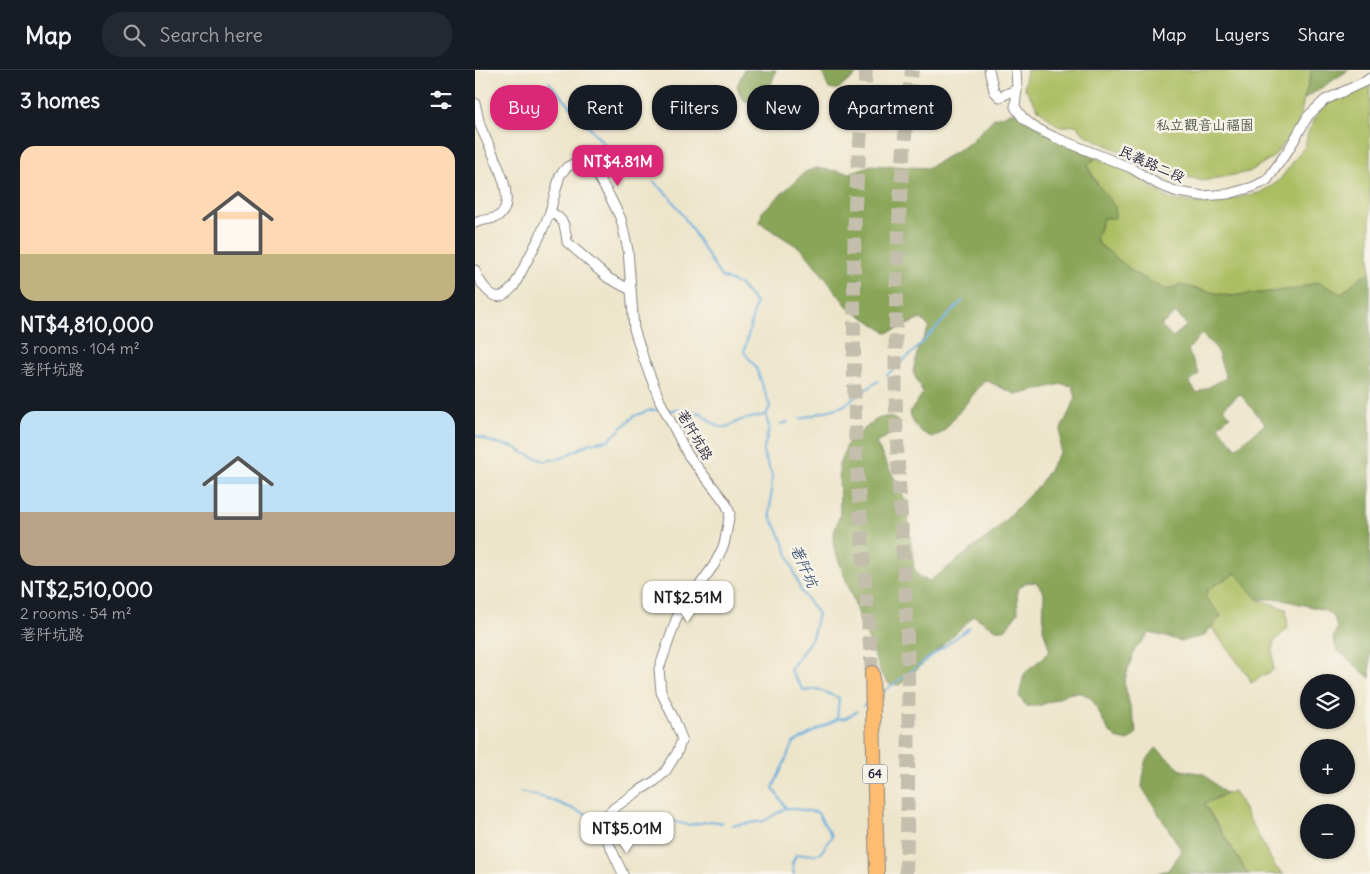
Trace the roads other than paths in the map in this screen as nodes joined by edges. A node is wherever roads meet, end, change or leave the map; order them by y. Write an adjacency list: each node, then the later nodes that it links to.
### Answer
1 (989, 70): 4 (street)
2 (1016, 70): 4 (street, 民義路二段)
3 (1370, 78): 4 (street, 民義路二段)
4 (1017, 89)
5 (475, 103): 6 (street)
6 (478, 124): 8 (street)
7 (550, 212): 9 (street, 荖阡坑路); 10 (street); 10 (street, 荖阡坑路)
8 (475, 223)
9 (475, 270)
10 (631, 290): 12 (street, 荖阡坑路)
11 (872, 674): 13 (highway, 64)
12 (623, 874)
13 (877, 874)

